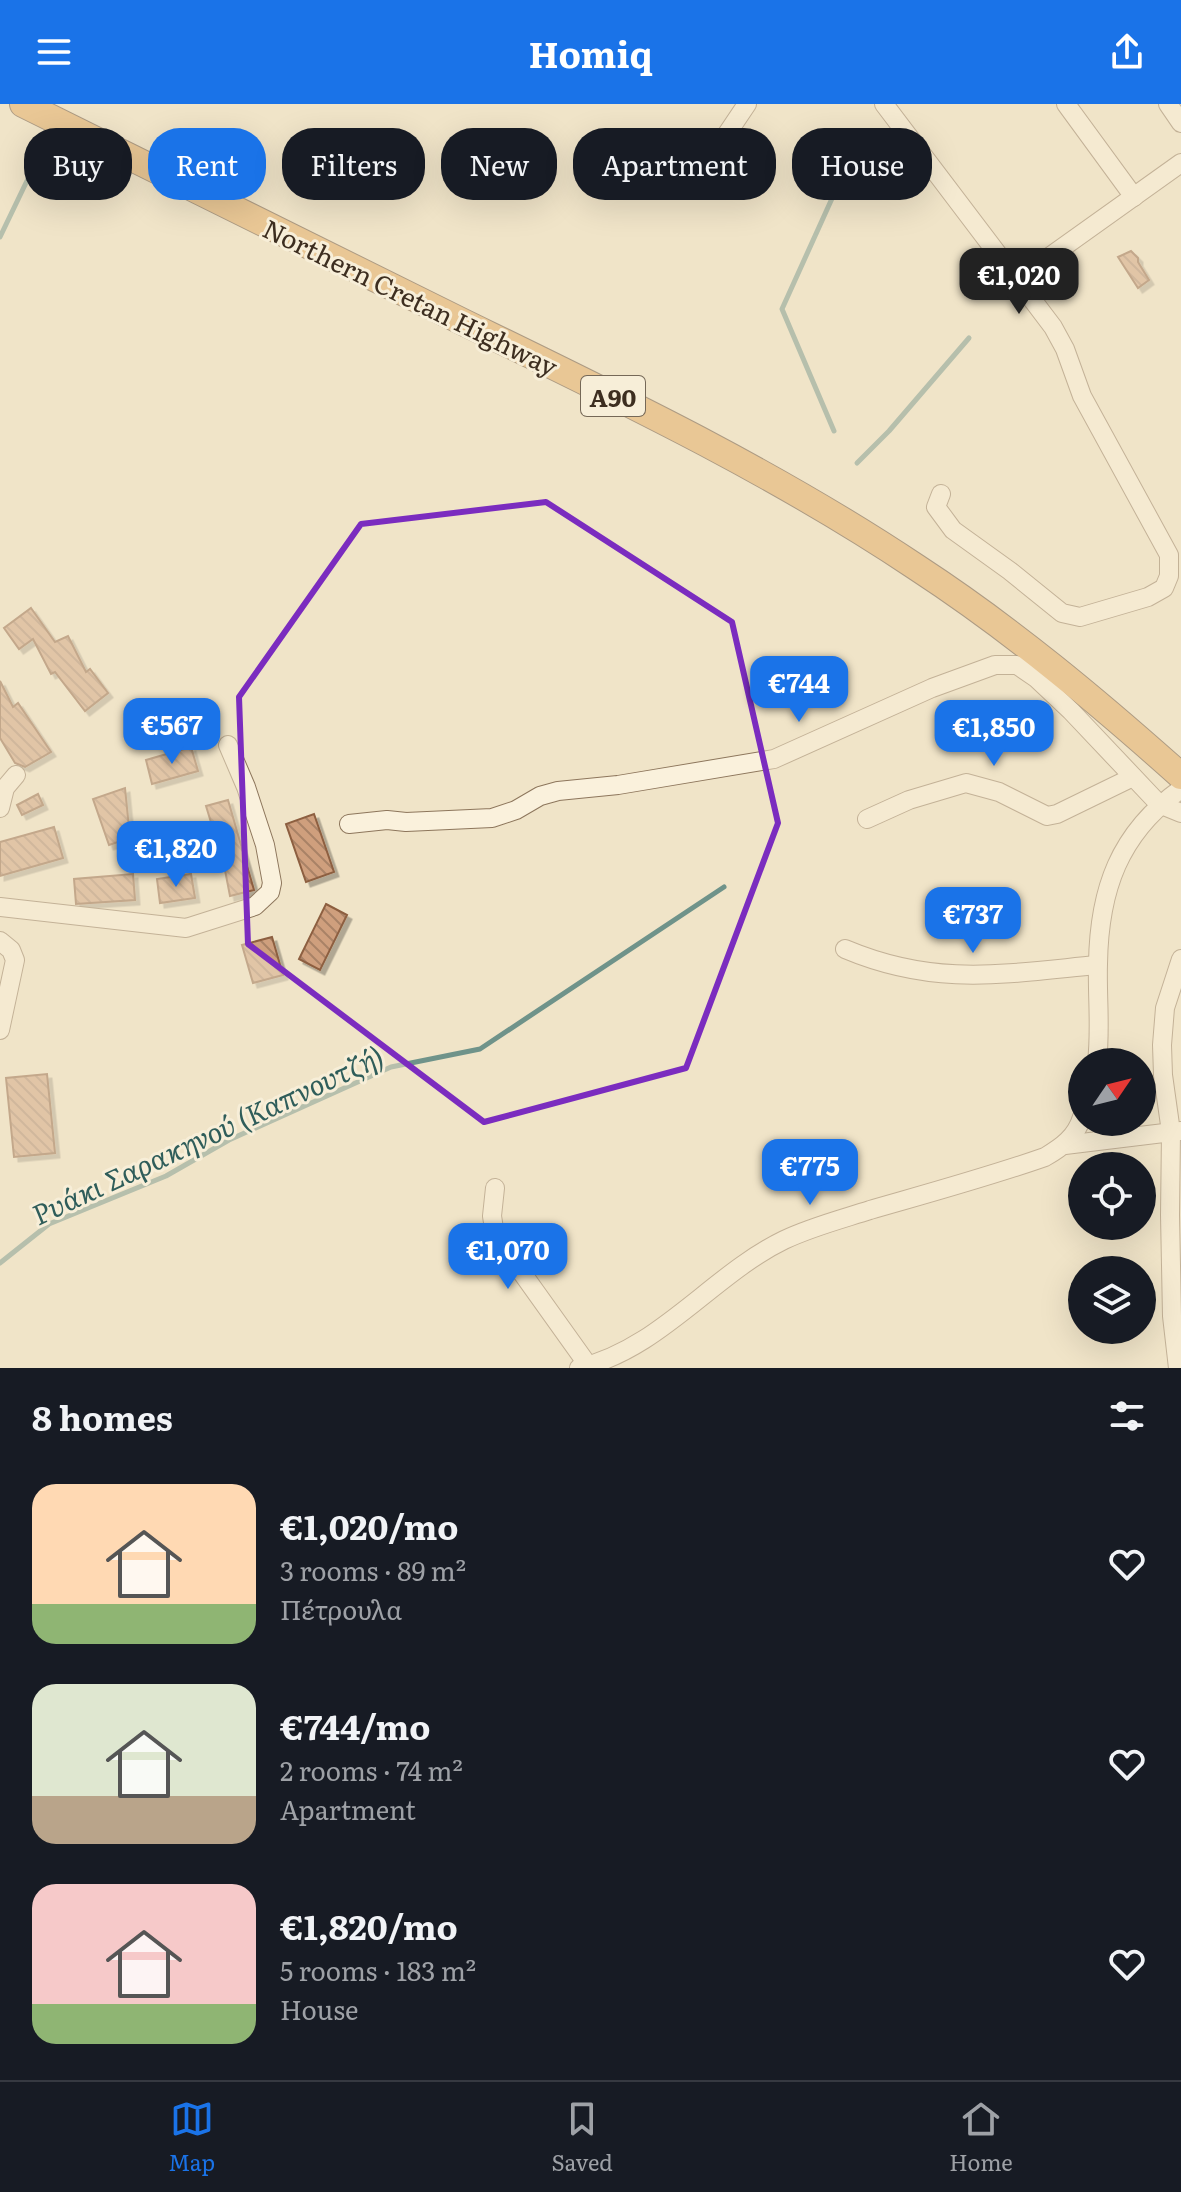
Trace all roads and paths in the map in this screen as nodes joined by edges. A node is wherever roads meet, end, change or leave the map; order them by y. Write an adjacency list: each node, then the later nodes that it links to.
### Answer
1 (23, 104): 14 (highway, Northern Cretan Highway / Α90)
2 (747, 104): 7 (street)
3 (884, 104): 10 (street)
4 (1066, 104): 9 (street)
5 (1168, 104): 6 (street)
6 (1181, 123)
7 (731, 128)
8 (1181, 163): 9 (street)
9 (1134, 197): 10 (street)
10 (1017, 280): 11 (street)
11 (941, 494)
12 (228, 745): 22 (street)
13 (16, 775): 18 (street)
14 (1181, 776)
15 (1133, 777): 17 (street); 20 (street); 21 (street)
16 (1181, 789): 17 (street)
17 (1159, 804): 19 (street); 26 (street)
18 (0, 808)
19 (1181, 813)
20 (867, 819)
21 (349, 824)
22 (0, 907)
23 (0, 941): 27 (street)
24 (845, 949): 26 (street)
25 (1181, 959): 29 (street)
26 (1097, 965): 28 (street)
27 (0, 1030)
28 (1098, 1048)
29 (1176, 1132): 31 (street); 34 (street)
30 (1072, 1136): 31 (street)
31 (1065, 1145): 33 (street)
32 (495, 1188): 33 (street)
33 (585, 1367)
34 (1178, 1368)

